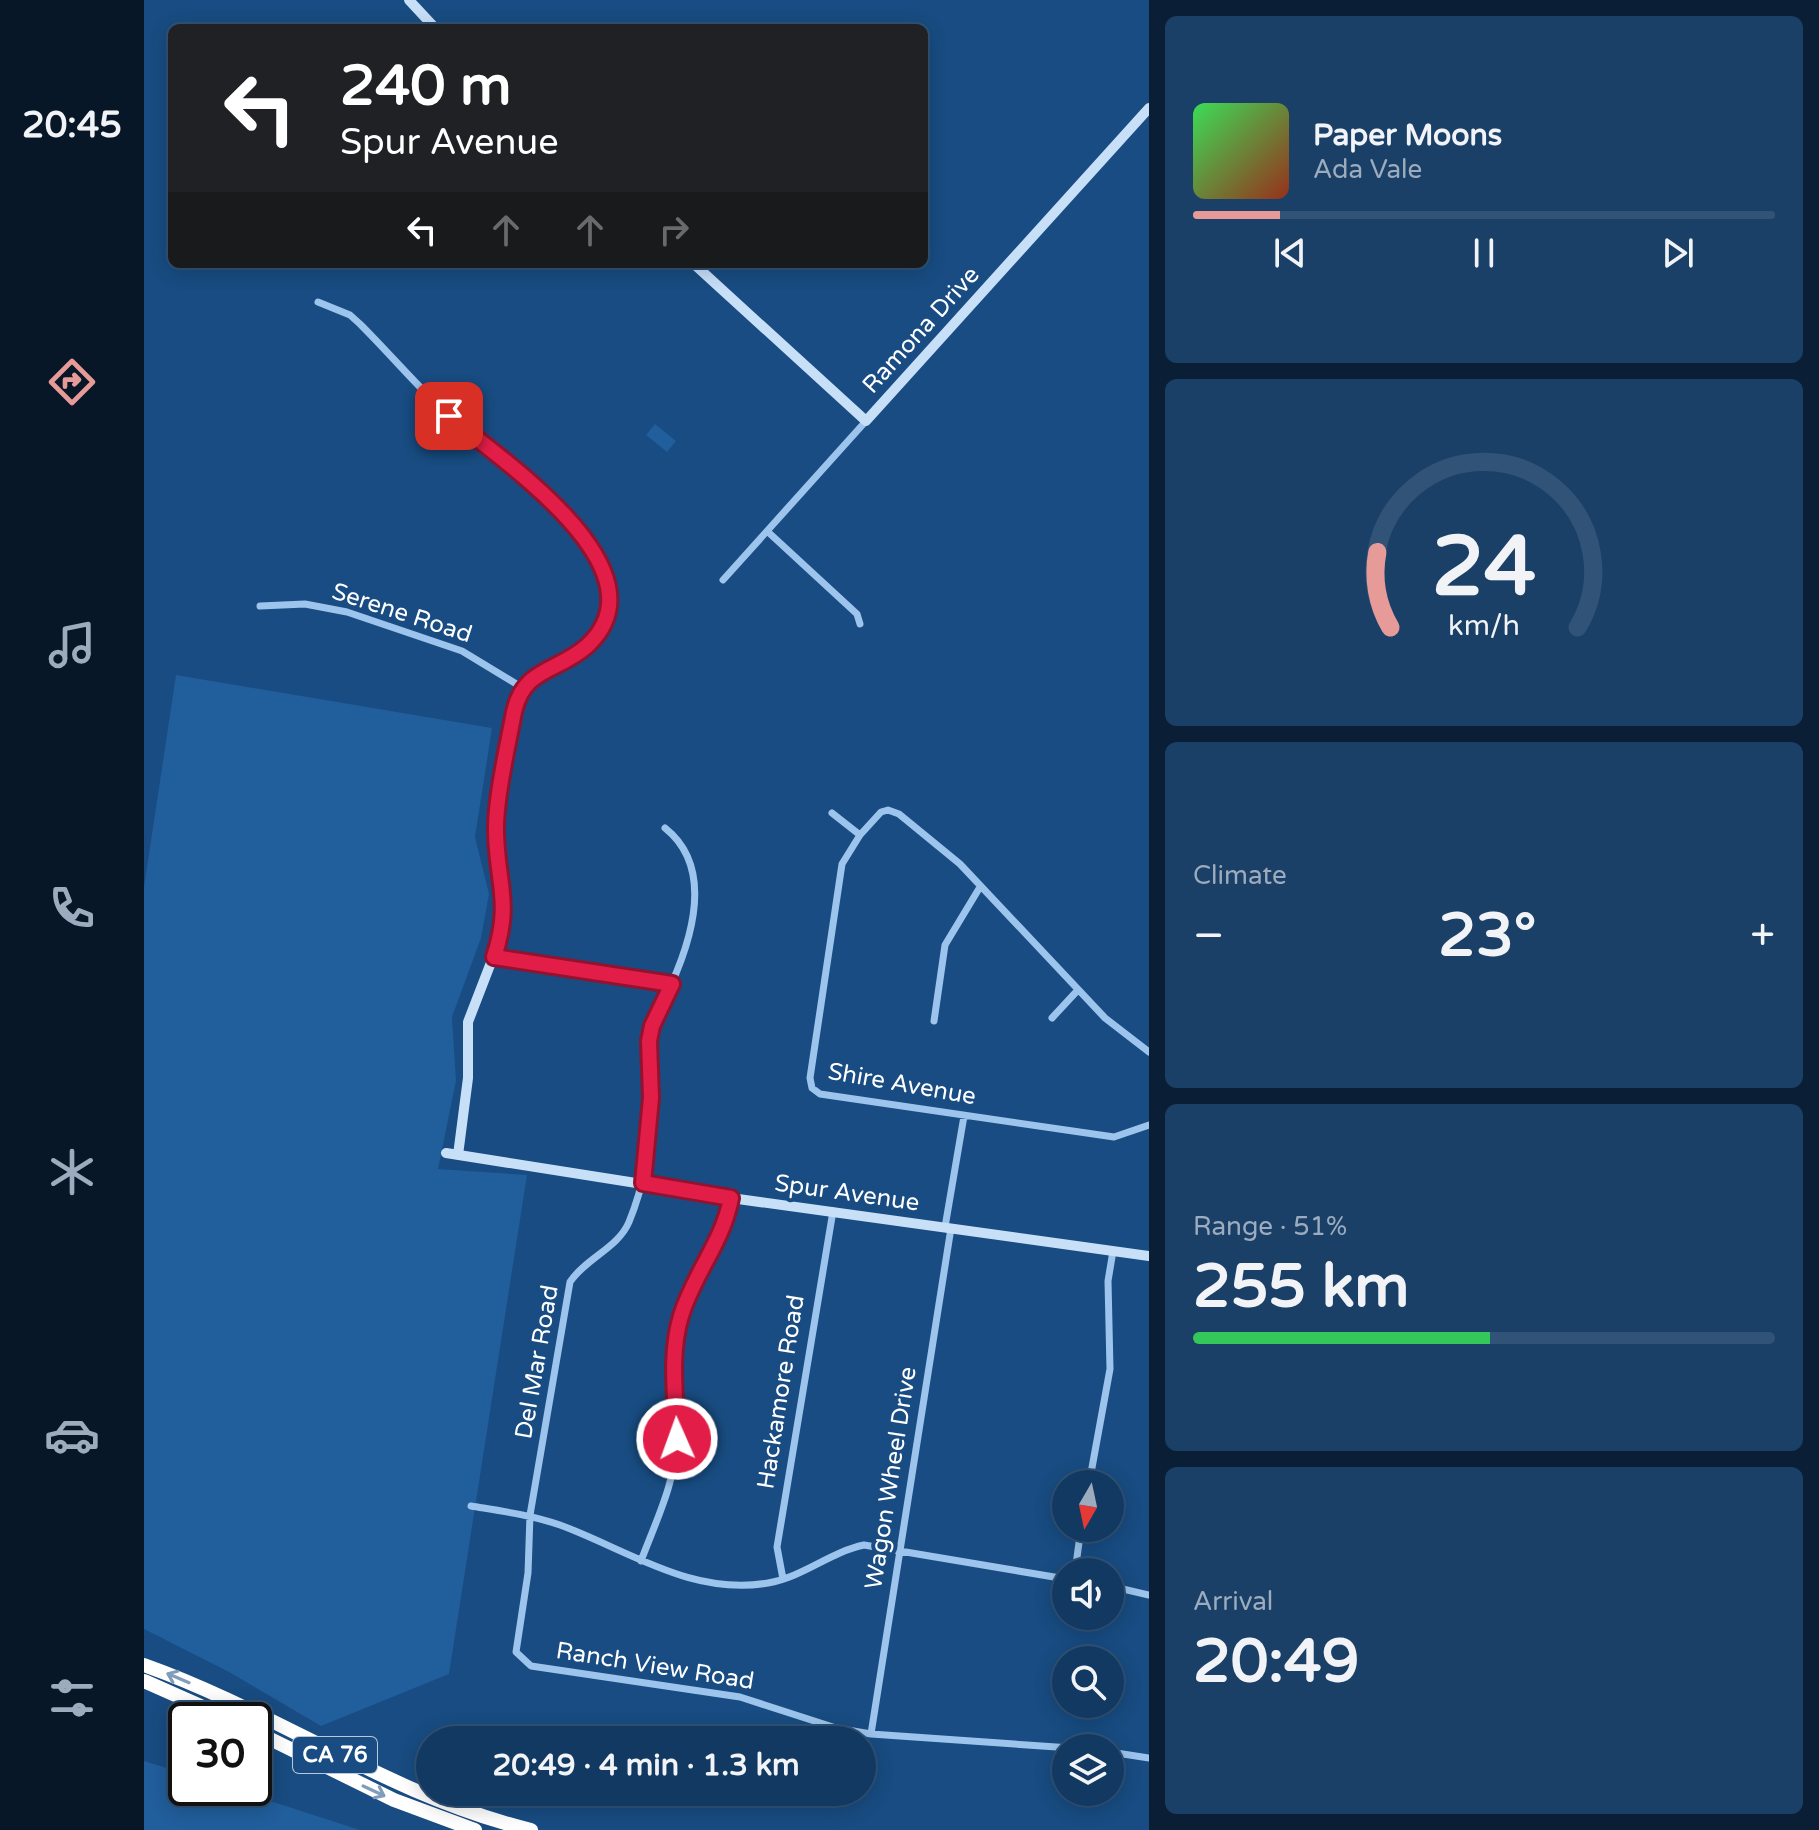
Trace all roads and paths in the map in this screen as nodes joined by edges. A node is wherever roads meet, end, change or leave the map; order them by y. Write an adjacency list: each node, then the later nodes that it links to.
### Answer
1 (409, 0): 2 (street)
2 (431, 24)
3 (1149, 108): 6 (street, Ramona Drive)
4 (698, 268): 6 (street)
5 (318, 302): 11 (street)
6 (866, 421): 7 (street, Ramona Drive)
7 (767, 531): 8 (street, Ramona Drive); 10 (street)
8 (723, 580)
9 (260, 606): 11 (street, Serene Road)
10 (860, 624)
11 (523, 688): 16 (street)
12 (832, 813): 14 (street)
13 (665, 828): 17 (street, Del Mar Road)
14 (860, 835): 15 (street, Shire Avenue); 22 (street, Shire Avenue)
15 (980, 887): 18 (street); 20 (street)
16 (494, 957): 17 (street); 25 (street)
17 (672, 984): 26 (street, Del Mar Road)
18 (1077, 991): 19 (street); 21 (street)
19 (1052, 1018)
20 (934, 1021)
21 (1149, 1052)
22 (964, 1116): 23 (street, Shire Avenue); 29 (street, Wagon Wheel Drive)
23 (1149, 1125)
24 (446, 1153): 25 (street, Spur Avenue)
25 (458, 1155): 26 (street, Spur Avenue)
26 (643, 1183): 27 (street, Spur Avenue); 34 (street, Del Mar Road)
27 (731, 1198): 28 (street, Spur Avenue); 36 (street)
28 (833, 1211): 29 (street, Spur Avenue); 38 (street, Hackamore Road)
29 (948, 1228): 30 (street, Spur Avenue); 35 (street, Wagon Wheel Drive)
30 (1113, 1251): 31 (street, Spur Avenue); 32 (street)
31 (1149, 1256)
32 (1092, 1470)
33 (471, 1506): 34 (street)
34 (530, 1515): 36 (street); 44 (street, Ranch View Road)
35 (901, 1550): 37 (street); 38 (street); 45 (street, Wagon Wheel Drive)
36 (641, 1561): 38 (street)
37 (1052, 1577)
38 (783, 1579)
39 (1124, 1589): 40 (street)
40 (1149, 1595)
41 (144, 1665): 52 (highway, CA 76, one-way to 41)
42 (144, 1681): 43 (highway)
43 (191, 1702)
44 (830, 1726)
45 (872, 1726)
46 (876, 1734): 48 (street, Ranch View Road)
47 (272, 1740): 51 (highway, CA 76, one-way to 51)
48 (1052, 1747)
49 (1124, 1754): 50 (street)
50 (1149, 1758)
51 (475, 1830)
52 (531, 1830)

